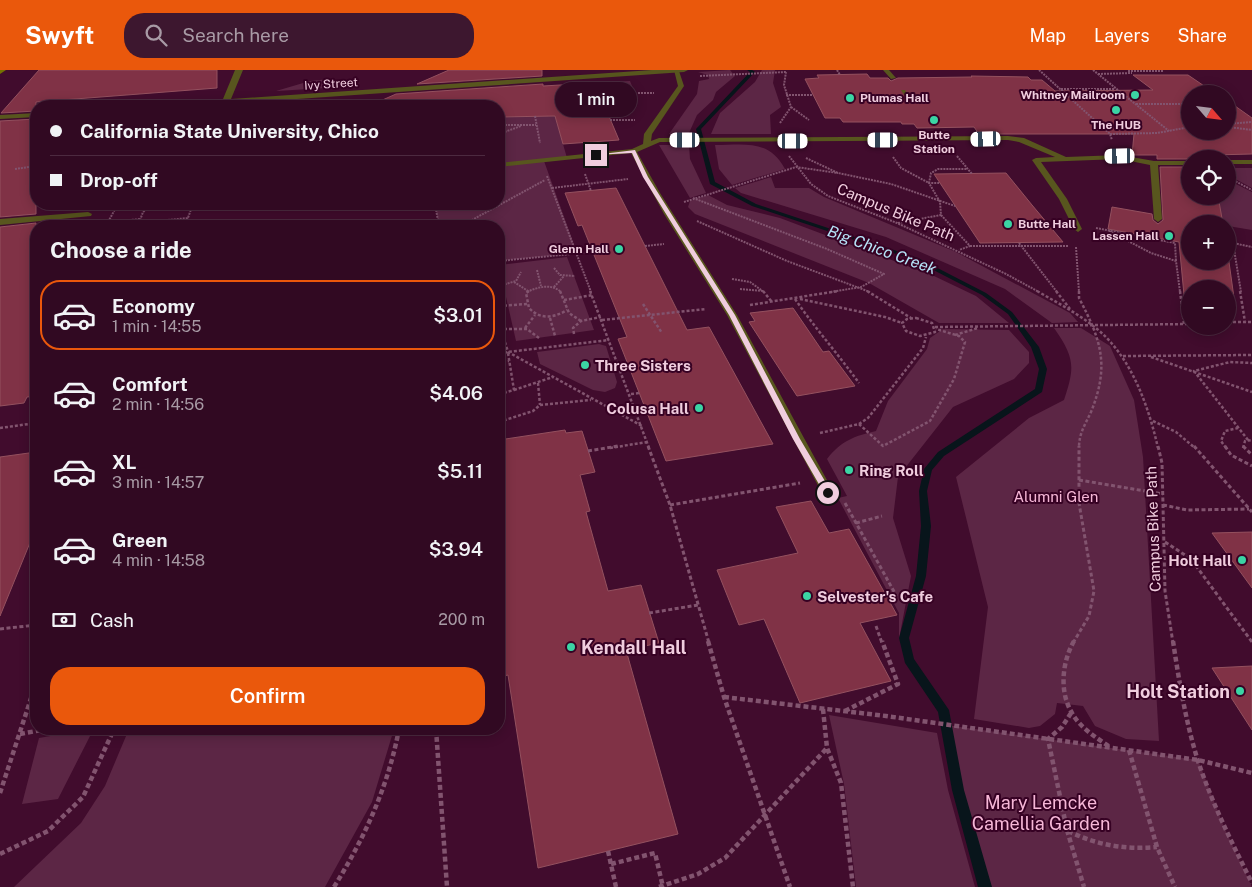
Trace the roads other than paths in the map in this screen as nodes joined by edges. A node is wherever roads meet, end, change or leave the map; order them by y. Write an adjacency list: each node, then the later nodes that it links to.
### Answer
1 (239, 70): 6 (street)
2 (684, 70): 4 (street, Ivy Street)
3 (886, 70): 5 (lane)
4 (676, 71): 7 (street, Ivy Street); 10 (lane)
5 (893, 78)
6 (227, 100)
7 (255, 100)
8 (30, 114): 9 (street)
9 (0, 117)
10 (647, 144): 11 (lane); 12 (lane)
11 (633, 151): 17 (lane); 22 (lane)
12 (1063, 158): 15 (lane); 21 (lane)
13 (1236, 162): 14 (lane)
14 (1252, 162)
15 (1154, 163): 16 (lane); 19 (lane)
16 (1181, 163)
17 (505, 164)
18 (88, 214): 20 (lane)
19 (1158, 219)
20 (0, 222)
21 (1078, 229)
22 (828, 493)

